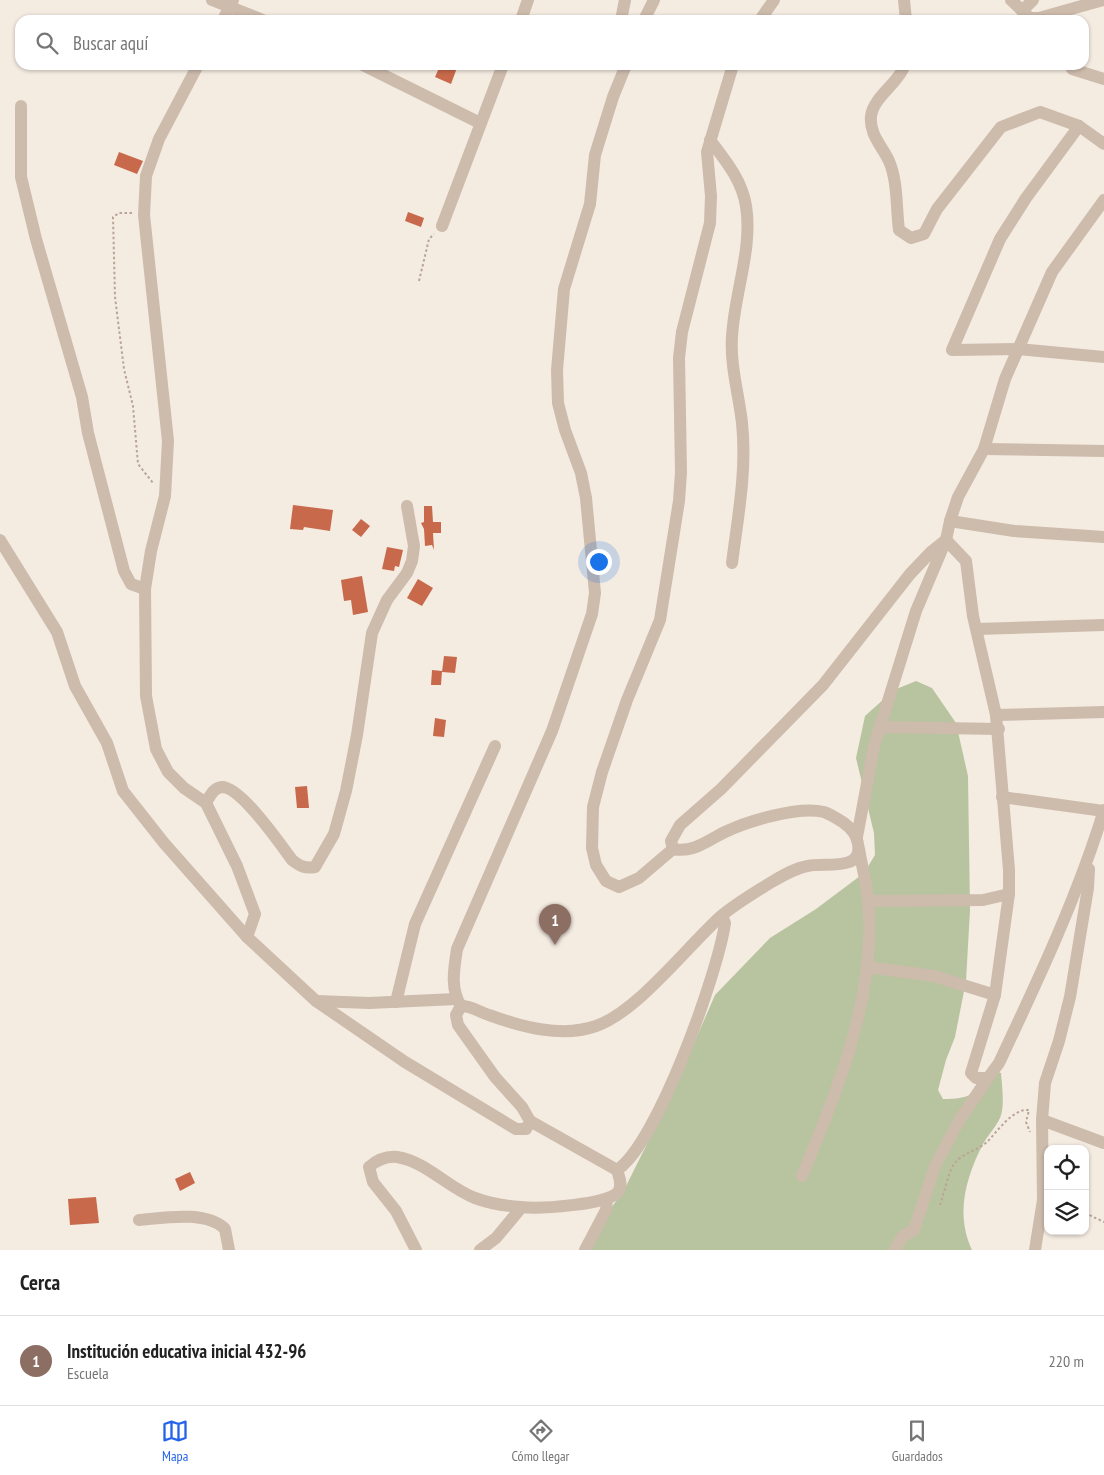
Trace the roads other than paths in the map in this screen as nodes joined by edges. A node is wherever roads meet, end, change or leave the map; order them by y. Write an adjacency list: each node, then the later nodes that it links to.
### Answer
1 (212, 0): 10 (street)
2 (528, 0): 14 (street)
3 (625, 0): 15 (street)
4 (654, 0): 16 (street)
5 (774, 0): 17 (street)
6 (904, 0): 18 (street)
7 (1011, 0): 11 (street)
8 (1033, 0): 11 (street)
9 (1103, 0): 20 (street)
10 (232, 3): 12 (street); 13 (street)
11 (1022, 11): 19 (street)
12 (226, 15)
13 (254, 15)
14 (522, 15)
15 (622, 15)
16 (646, 15)
17 (764, 15)
18 (906, 15)
19 (1027, 15)
20 (1050, 15)
21 (195, 70): 48 (street)
22 (373, 70): 32 (street)
23 (501, 70): 32 (street)
24 (615, 70): 30 (street)
25 (624, 70): 30 (street)
26 (731, 70): 34 (street)
27 (902, 70): 33 (street)
28 (1075, 70): 29 (street)
29 (1104, 79)
30 (612, 97): 70 (street)
31 (21, 106): 48 (street)
32 (480, 123): 37 (street)
33 (1079, 126): 35 (street); 38 (street)
34 (710, 140): 47 (street); 60 (street)
35 (1104, 144)
36 (1104, 200): 38 (street)
37 (442, 226)
38 (1018, 349): 39 (street); 40 (street)
39 (1104, 357)
40 (984, 449): 41 (street); 43 (street)
41 (1104, 451)
42 (408, 506): 57 (street)
43 (950, 521): 44 (street); 46 (street)
44 (1104, 537)
45 (0, 540): 65 (street)
46 (946, 540): 50 (street); 53 (street); 60 (street)
47 (732, 563)
48 (144, 589): 57 (street)
49 (1104, 624): 50 (street)
50 (977, 629): 52 (street)
51 (1104, 712): 52 (street)
52 (996, 715): 54 (street)
53 (880, 727): 54 (street); 59 (street)
54 (999, 729): 56 (street)
55 (495, 746): 69 (street)
56 (1002, 796): 58 (street); 62 (street)
57 (206, 803): 65 (street)
58 (1104, 811): 61 (street)
59 (858, 843): 60 (street); 63 (street); 64 (street)
60 (673, 849)
61 (1090, 852): 71 (street); 72 (street)
62 (1009, 894): 63 (street); 67 (street)
63 (868, 901): 66 (street)
64 (722, 916): 70 (street); 75 (street)
65 (247, 937): 68 (street)
66 (867, 967): 67 (street); 76 (street)
67 (995, 995): 71 (street)
68 (316, 1001): 69 (street); 73 (street)
69 (396, 1002): 70 (street)
70 (459, 1002): 73 (street)
71 (988, 1078): 84 (street)
72 (1042, 1120): 74 (street); 85 (street)
73 (530, 1121): 75 (street)
74 (1104, 1144)
75 (616, 1170): 77 (street)
76 (802, 1176)
77 (607, 1199): 78 (street); 83 (street)
78 (521, 1208): 81 (street); 82 (street)
79 (139, 1220): 80 (street)
80 (229, 1250)
81 (416, 1250)
82 (480, 1250)
83 (585, 1250)
84 (895, 1250)
85 (1035, 1250)

